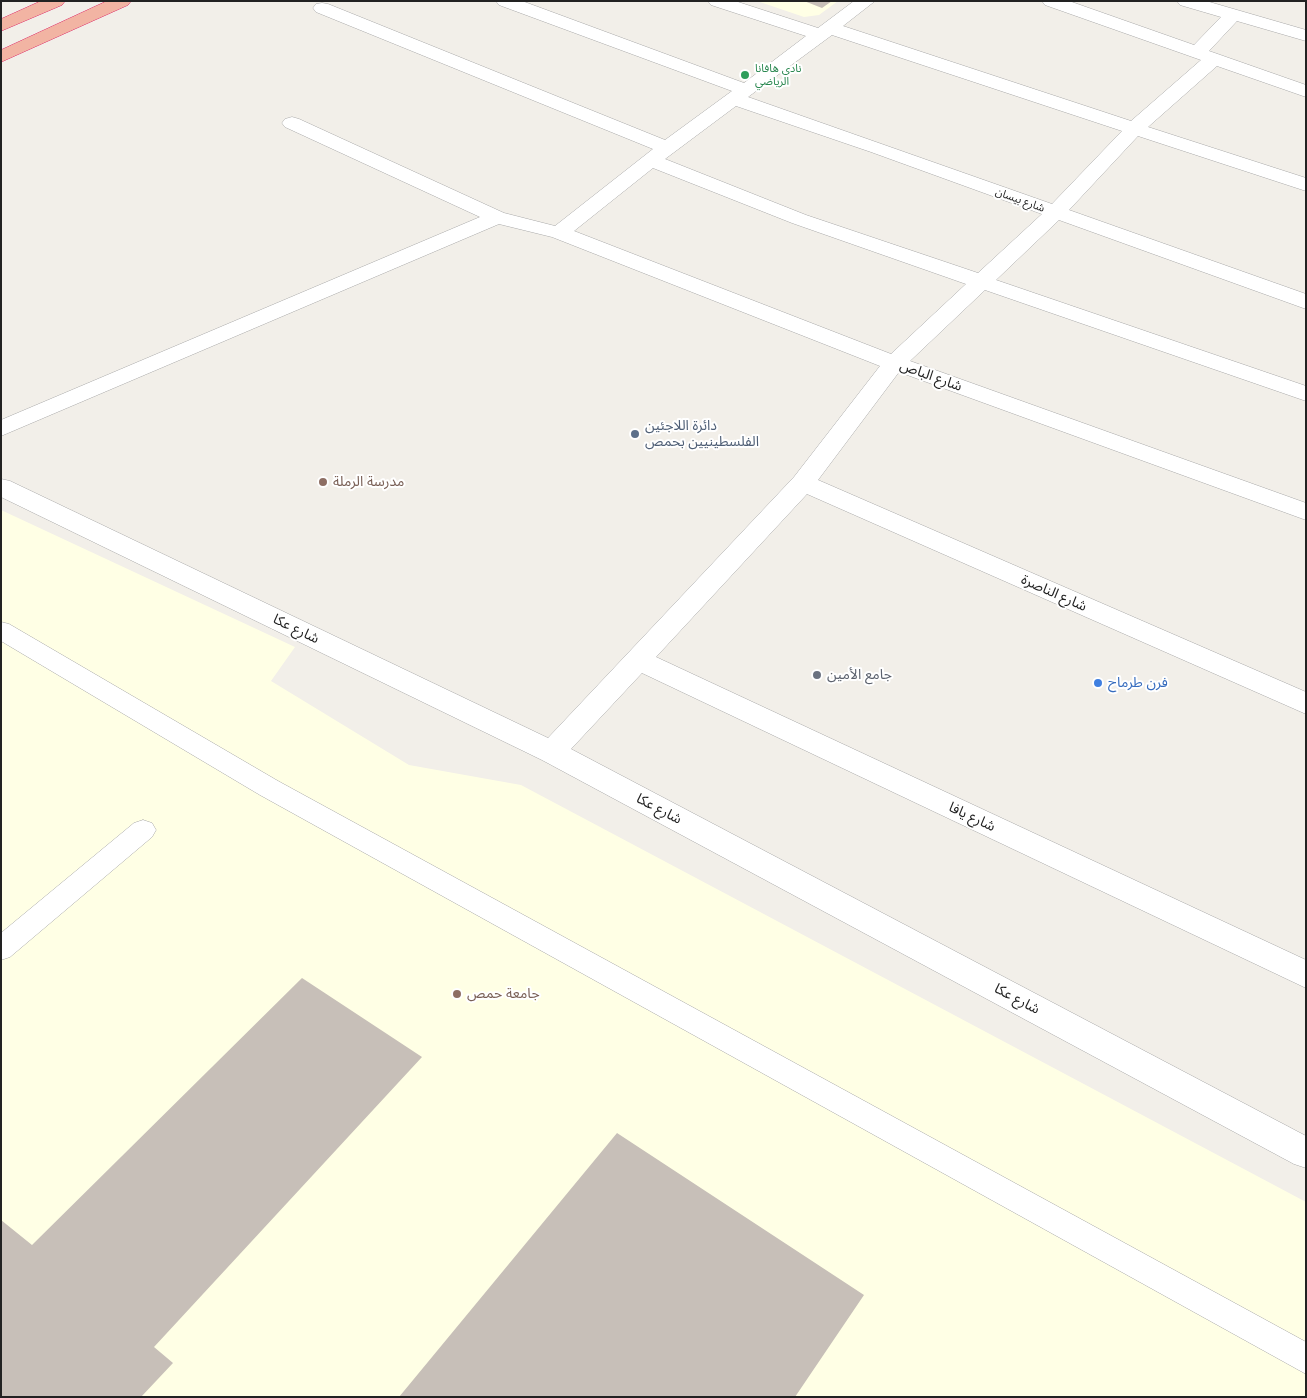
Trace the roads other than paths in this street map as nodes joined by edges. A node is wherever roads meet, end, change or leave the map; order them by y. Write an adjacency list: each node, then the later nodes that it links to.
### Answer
1 (56, 1): 10 (highway)
2 (122, 1): 14 (highway)
3 (505, 1): 16 (street, شارع بيسان)
4 (717, 1): 11 (street)
5 (866, 1): 11 (street)
6 (1051, 1): 13 (street)
7 (1186, 1): 9 (street)
8 (322, 8): 19 (street)
9 (1233, 15): 12 (street); 13 (street)
10 (1, 26)
11 (825, 31): 16 (street); 18 (street)
12 (1306, 36)
13 (1205, 56): 15 (street); 18 (street)
14 (1, 57)
15 (1306, 92)
16 (740, 94): 19 (street); 21 (street, شارع بيسان)
17 (292, 123): 22 (street, شارع الباص)
18 (1136, 128): 20 (street); 21 (street)
19 (659, 154): 23 (street); 24 (street)
20 (1306, 185)
21 (1055, 213): 24 (street); 25 (street, شارع بيسان)
22 (497, 218): 23 (street, شارع الباص); 28 (street)
23 (559, 233): 26 (street, شارع الباص)
24 (981, 283): 26 (street); 27 (street)
25 (1306, 302)
26 (894, 363): 29 (street); 31 (street, شارع الباص)
27 (1306, 394)
28 (1, 429)
29 (803, 483): 33 (street); 34 (street, شارع الناصرة)
30 (1, 487): 35 (street, شارع عكا)
31 (1306, 512)
32 (1, 630): 40 (lane)
33 (638, 660): 35 (street); 38 (street, شارع يافا)
34 (1306, 704)
35 (552, 752): 39 (street, شارع عكا)
36 (143, 830): 37 (lane)
37 (3, 944)
38 (1306, 975)
39 (1306, 1153)
40 (1306, 1359)

